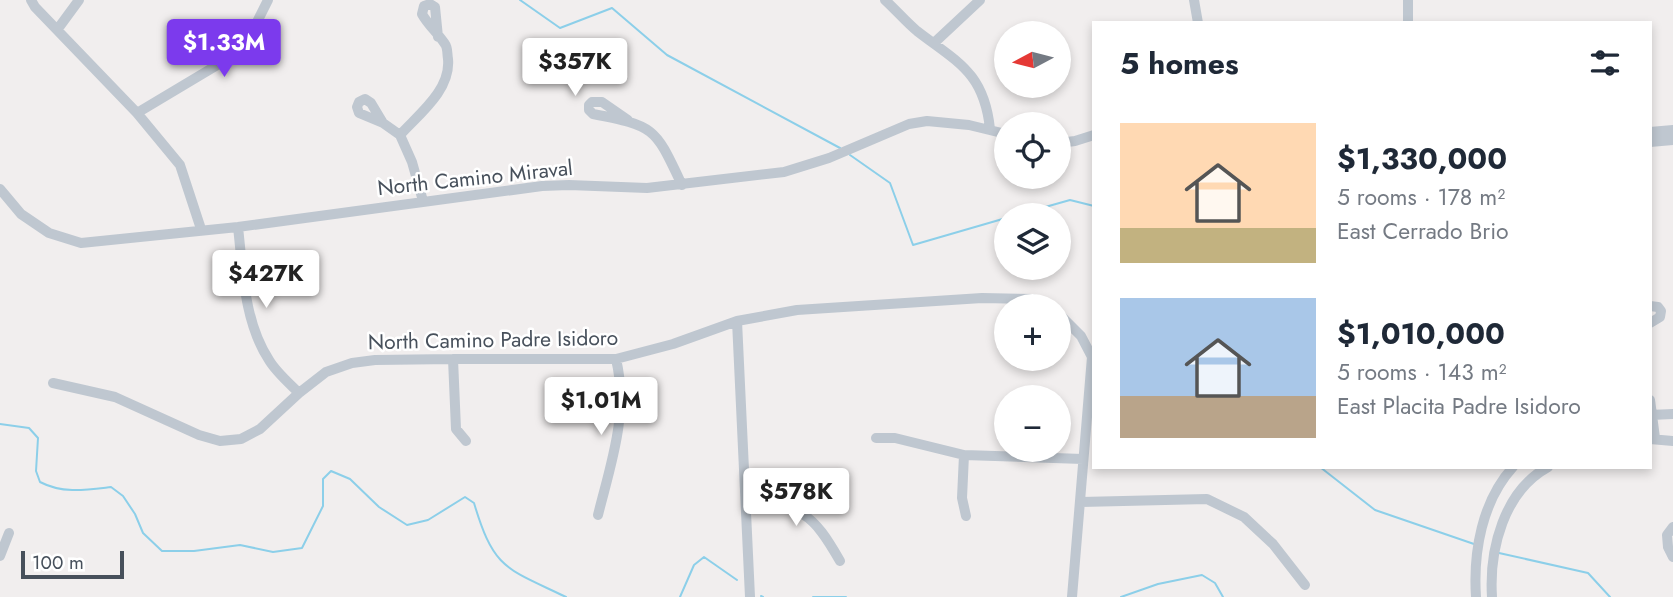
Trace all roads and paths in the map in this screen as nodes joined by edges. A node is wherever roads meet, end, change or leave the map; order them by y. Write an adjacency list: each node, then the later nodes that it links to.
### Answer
1 (31, 0): 10 (street)
2 (79, 0): 10 (street)
3 (268, 0): 13 (street)
4 (885, 0): 12 (street)
5 (980, 0): 12 (street)
6 (1194, 0): 8 (street)
7 (1408, 0): 9 (street)
8 (1198, 21)
9 (1408, 21)
10 (57, 30): 13 (street)
11 (438, 37): 20 (street)
12 (934, 43): 16 (street)
13 (136, 113): 29 (street)
14 (628, 120): 25 (street)
15 (383, 123): 20 (street)
16 (990, 129): 17 (street, North Camino Miraval); 25 (street, North Camino Miraval)
17 (994, 130)
18 (1673, 130): 19 (street)
19 (1652, 132)
20 (400, 135): 27 (street)
21 (1092, 136): 23 (street)
22 (1673, 140): 24 (street)
23 (1071, 142)
24 (1652, 142)
25 (682, 186): 27 (street, North Camino Miraval)
26 (0, 189): 29 (street, North Camino Miraval)
27 (423, 201): 28 (street, North Camino Miraval)
28 (238, 227): 29 (street, North Camino Miraval); 40 (street)
29 (201, 229)
30 (994, 298): 32 (street, North Camino Padre Isidoro)
31 (1652, 306): 33 (street)
32 (737, 321): 37 (street, North Camino Padre Isidoro); 52 (street)
33 (1652, 322)
34 (1071, 326): 35 (street)
35 (1092, 355)
36 (453, 359): 37 (street, North Camino Padre Isidoro); 40 (street, North Camino Padre Isidoro); 45 (street)
37 (617, 359): 53 (street)
38 (1092, 367): 48 (street)
39 (53, 383): 40 (street, North Camino Padre Isidoro)
40 (299, 393)
41 (1673, 414): 42 (street)
42 (1652, 415)
43 (876, 438): 47 (street)
44 (1653, 439): 46 (street)
45 (466, 441)
46 (1673, 441)
47 (964, 455): 48 (street); 54 (street)
48 (1083, 459): 51 (street)
49 (1512, 469): 63 (street)
50 (1544, 469): 64 (street)
51 (1081, 502): 60 (street); 62 (street)
52 (746, 505): 59 (street); 61 (street)
53 (598, 515)
54 (966, 516)
55 (1673, 527): 58 (street)
56 (9, 533): 57 (street)
57 (0, 556)
58 (1673, 557)
59 (840, 561)
60 (1305, 585)
61 (750, 597)
62 (1072, 597)
63 (1476, 597)
64 (1492, 597)

